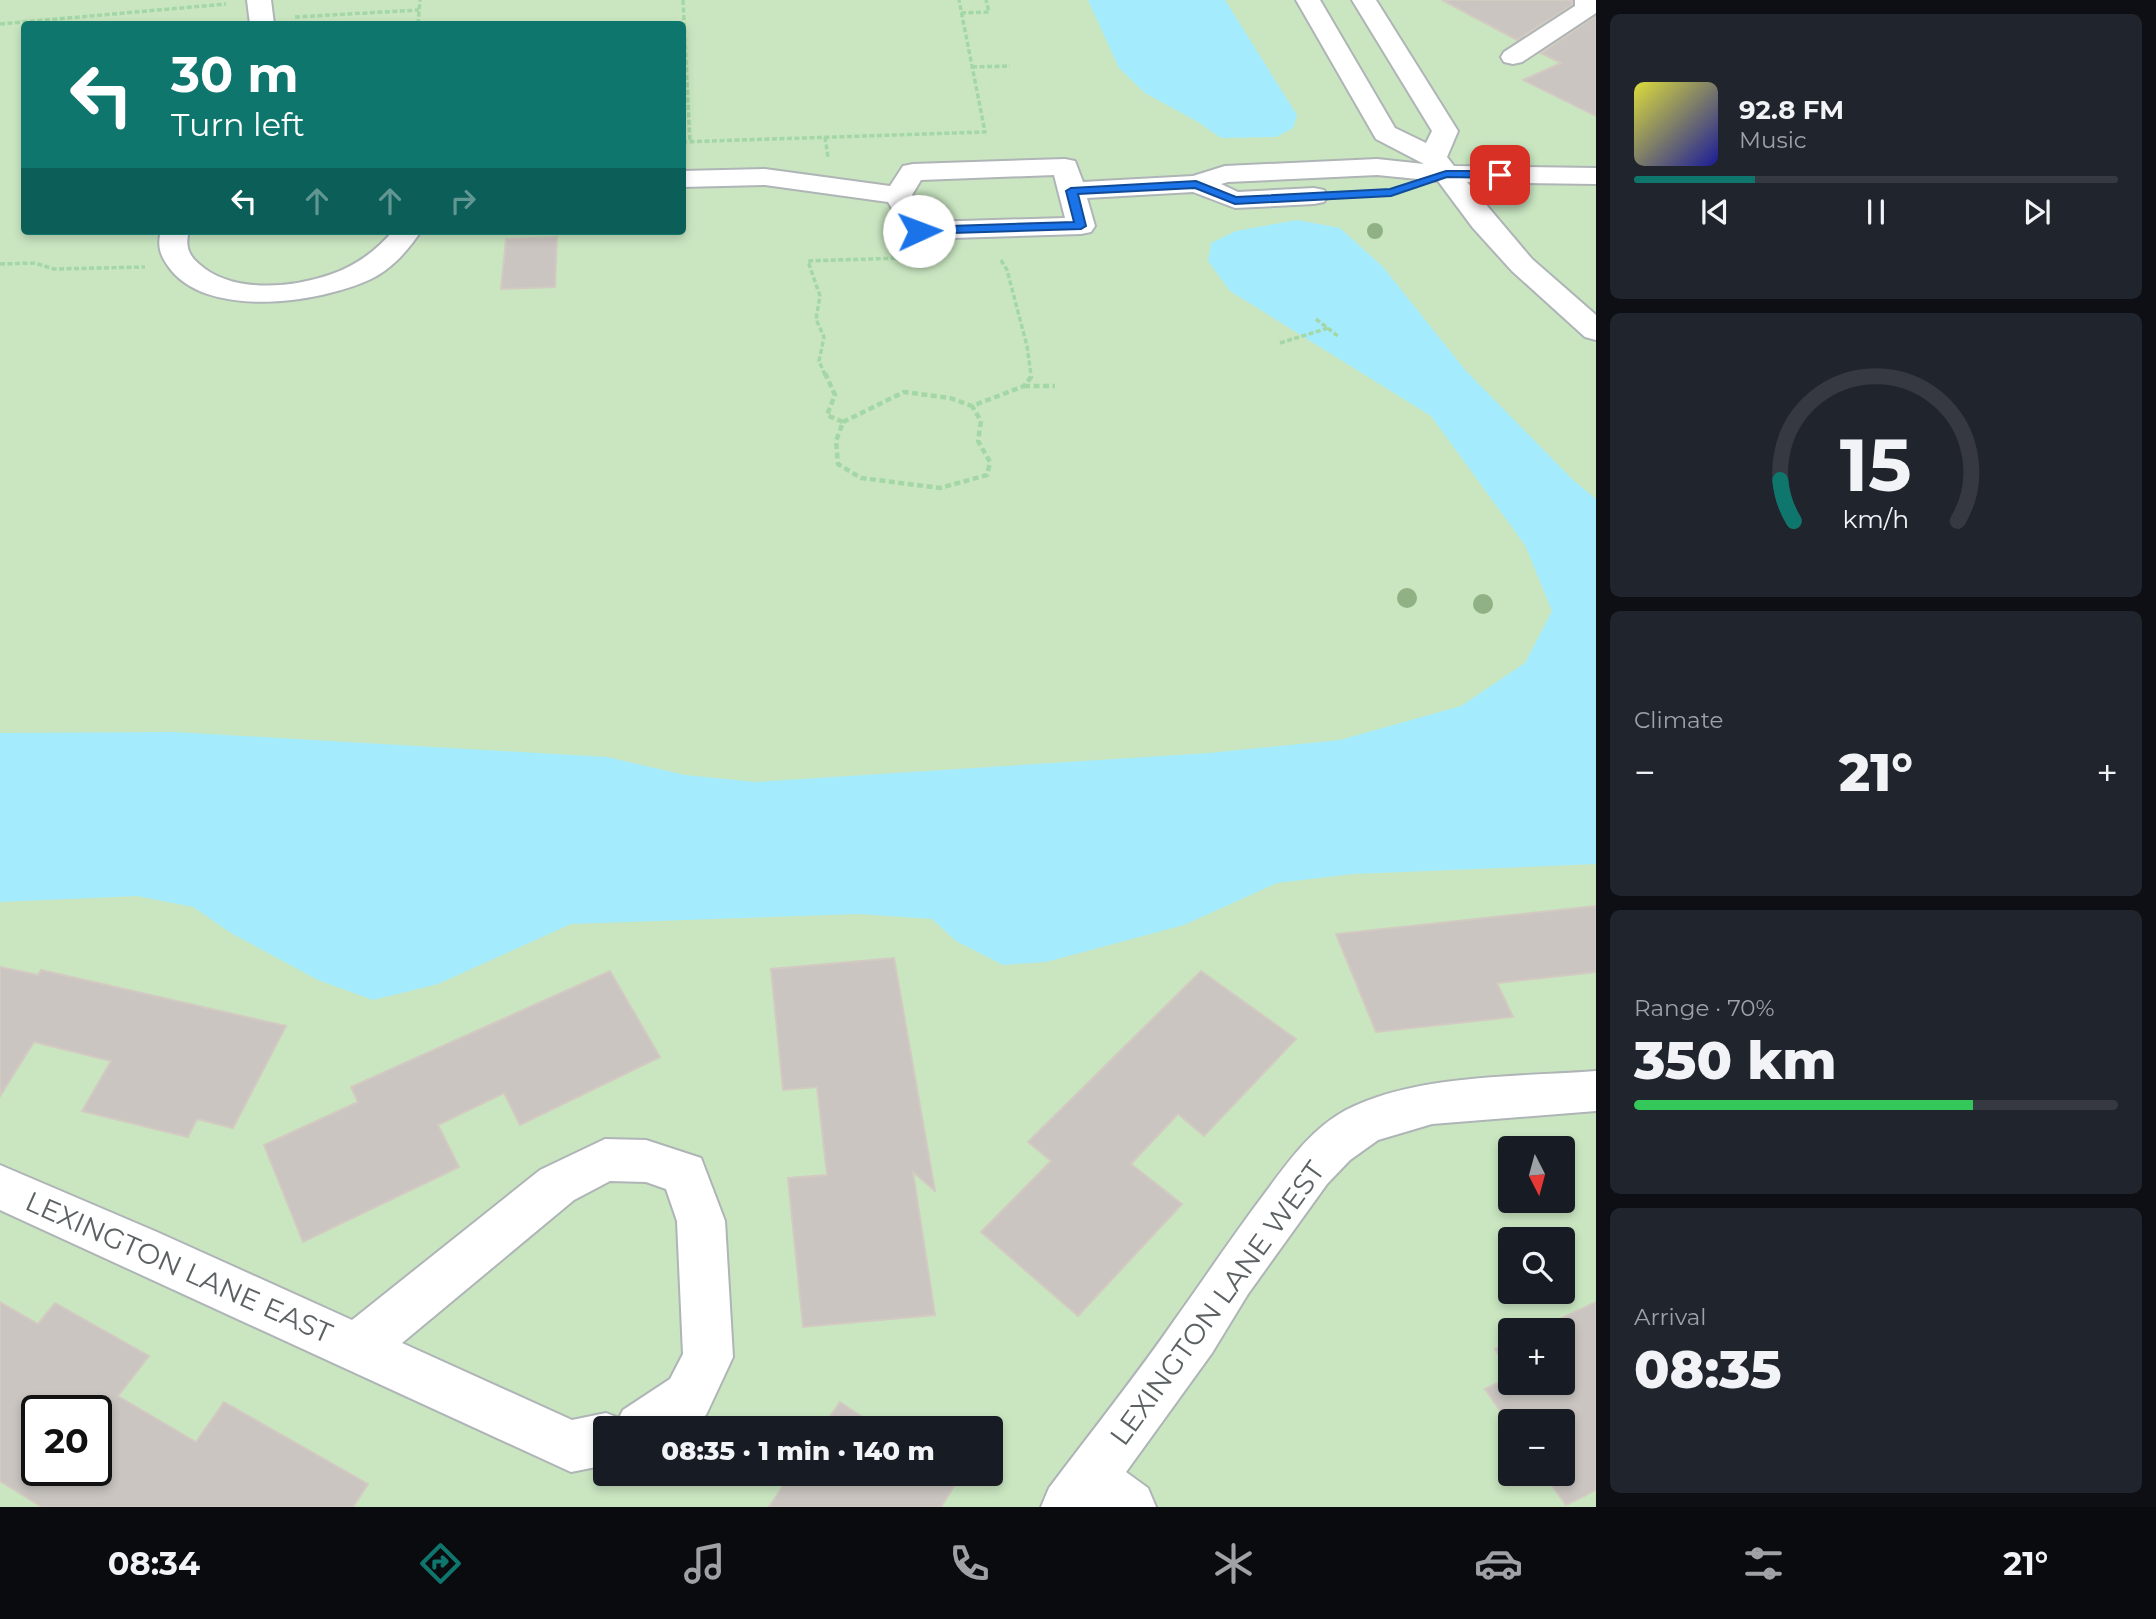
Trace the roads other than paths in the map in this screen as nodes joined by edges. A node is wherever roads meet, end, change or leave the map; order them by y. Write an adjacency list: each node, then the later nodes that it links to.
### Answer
1 (1308, 0): 5 (street)
2 (1364, 0): 5 (street)
3 (1587, 0): 4 (street)
4 (1513, 57)
5 (1440, 166): 6 (street); 8 (street); 10 (street); 15 (street)
6 (1596, 176)
7 (686, 179): 11 (street)
8 (1196, 184): 9 (street); 12 (street)
9 (1071, 191): 11 (street); 11 (street)
10 (1378, 193)
11 (898, 194)
12 (1339, 195)
13 (173, 235): 14 (street)
14 (404, 235)
15 (1596, 331)
16 (1596, 1091): 21 (street, LEXINGTON LANE WEST)
17 (0, 1187): 18 (street, LEXINGTON LANE EAST)
18 (357, 1348): 19 (street, LEXINGTON LANE EAST); 20 (street, LEXINGTON LANE EAST)
19 (659, 1416)
20 (593, 1442)
21 (1095, 1497)

